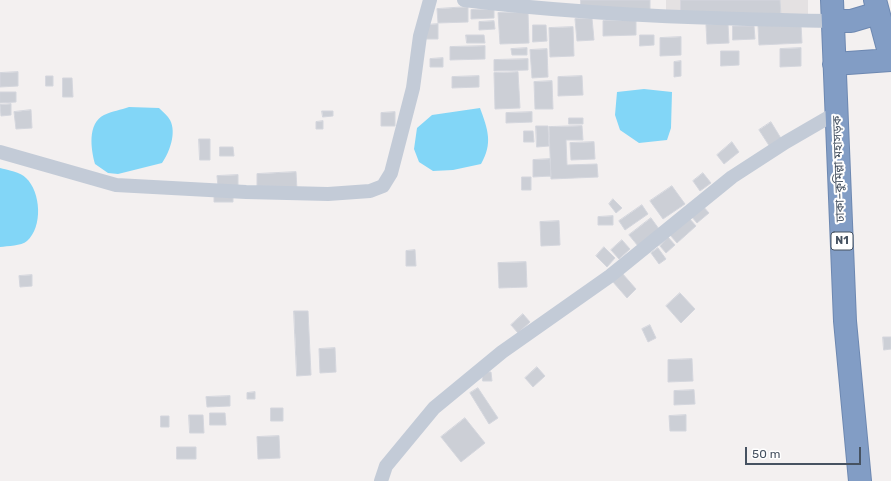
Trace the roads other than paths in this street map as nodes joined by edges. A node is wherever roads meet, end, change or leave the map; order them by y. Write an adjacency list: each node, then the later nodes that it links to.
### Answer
1 (430, 0): 9 (street)
2 (464, 0): 5 (street)
3 (832, 0): 5 (highway, ঢাকা–কুমিল্লা মহাসড়ক / N1)
4 (876, 6): 5 (highway); 6 (highway)
5 (833, 22): 7 (highway, ঢাকা–কুমিল্লা মহাসড়ক / N1)
6 (891, 60): 7 (highway)
7 (834, 64): 8 (highway, ঢাকা–কুমিল্লা মহাসড়ক / N1)
8 (836, 113): 10 (street); 11 (highway, ঢাকা–কুমিল্লা মহাসড়ক / N1)
9 (0, 152)
10 (381, 481)
11 (860, 481)

